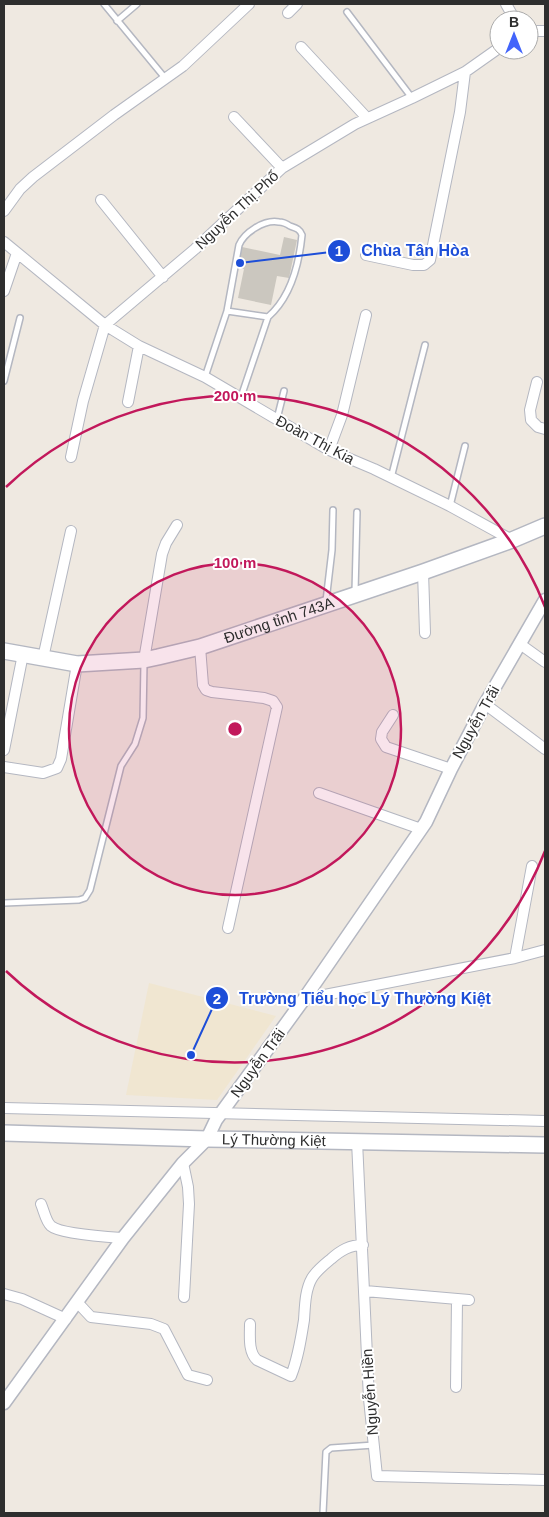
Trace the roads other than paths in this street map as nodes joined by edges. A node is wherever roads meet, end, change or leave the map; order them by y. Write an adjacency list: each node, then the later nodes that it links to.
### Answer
1 (104, 4): 7 (lane)
2 (137, 4): 7 (lane)
3 (249, 4): 11 (street)
4 (297, 4): 6 (street)
5 (347, 12): 12 (lane)
6 (288, 13)
7 (117, 21): 11 (lane)
8 (300, 47): 14 (street)
9 (489, 55): 10 (street, Nguyễn Thị Phố)
10 (465, 72): 12 (street, Nguyễn Thị Phố); 20 (street)
11 (165, 78): 17 (street)
12 (412, 98): 14 (street, Nguyễn Thị Phố)
13 (234, 117): 15 (street)
14 (367, 118): 15 (street, Nguyễn Thị Phố)
15 (282, 168): 21 (street, Nguyễn Thị Phố)
16 (100, 200): 21 (street)
17 (4, 211)
18 (4, 242): 19 (street, Đoàn Thị Kia)
19 (17, 253): 22 (street); 27 (street, Đoàn Thị Kia)
20 (366, 255)
21 (163, 277): 27 (street, Nguyễn Thị Phố)
22 (4, 291)
23 (227, 311): 25 (lane); 25 (lane); 30 (lane)
24 (366, 315): 39 (street)
25 (268, 317): 34 (lane)
26 (20, 318): 31 (lane)
27 (105, 325): 29 (street, Đoàn Thị Kia); 40 (street)
28 (425, 345): 41 (lane)
29 (139, 346): 30 (street, Đoàn Thị Kia); 35 (street)
30 (205, 377): 34 (street, Đoàn Thị Kia)
31 (4, 380)
32 (537, 382): 37 (street)
33 (284, 391): 36 (lane)
34 (241, 397): 36 (street, Đoàn Thị Kia)
35 (128, 402)
36 (276, 420): 39 (street, Đoàn Thị Kia)
37 (545, 429)
38 (465, 446): 42 (lane)
39 (329, 450): 41 (street, Đoàn Thị Kia)
40 (71, 457)
41 (392, 478): 42 (street, Đoàn Thị Kia)
42 (450, 506): 48 (street, Đoàn Thị Kia)
43 (334, 510): 52 (lane)
44 (357, 512): 50 (lane)
45 (177, 525): 59 (street)
46 (545, 526): 48 (main road, Đường tỉnh 743A)
47 (70, 532): 58 (street)
48 (512, 540): 49 (main road, Đường tỉnh 743A)
49 (423, 572): 50 (main road, Đường tỉnh 743A); 53 (street)
50 (355, 595): 52 (main road, Đường tỉnh 743A)
51 (545, 600): 54 (street, Nguyễn Trãi)
52 (325, 604): 55 (main road, Đường tỉnh 743A)
53 (425, 633)
54 (520, 644): 60 (street); 62 (street, Nguyễn Trãi)
55 (200, 647): 59 (main road, Đường tỉnh 743A); 72 (street)
56 (4, 651): 57 (main road, Đường tỉnh 743A)
57 (23, 654): 58 (main road, Đường tỉnh 743A); 65 (street)
58 (42, 658): 61 (main road, Đường tỉnh 743A)
59 (144, 660): 61 (main road, Đường tỉnh 743A); 71 (lane)
60 (545, 662)
61 (77, 664): 66 (street)
62 (485, 704): 64 (street); 67 (street, Nguyễn Trãi)
63 (394, 715): 67 (street)
64 (545, 749)
65 (4, 750)
66 (4, 767)
67 (451, 769): 69 (street, Nguyễn Trãi)
68 (318, 793): 69 (street)
69 (421, 829): 75 (street, Nguyễn Trãi)
70 (532, 866): 74 (street)
71 (4, 903)
72 (228, 928)
73 (545, 950): 74 (street)
74 (515, 958): 75 (street)
75 (304, 999): 77 (street, Nguyễn Trãi)
76 (4, 1108): 77 (street)
77 (222, 1113): 78 (street); 80 (street, Nguyễn Trãi)
78 (545, 1122)
79 (4, 1133): 80 (main road, Lý Thường Kiệt)
80 (207, 1139): 81 (main road, Lý Thường Kiệt); 83 (street, Nguyễn Trãi)
81 (356, 1141): 82 (main road, Lý Thường Kiệt); 86 (street, Nguyễn Hiền)
82 (545, 1145)
83 (183, 1162): 85 (street, Nguyễn Trãi); 89 (street)
84 (41, 1204): 85 (street)
85 (123, 1238): 92 (street, Nguyễn Trãi)
86 (362, 1245): 87 (street, Nguyễn Hiền); 94 (street)
87 (364, 1291): 90 (street); 98 (street, Nguyễn Hiền)
88 (4, 1294): 93 (street)
89 (184, 1297)
90 (457, 1299): 91 (street); 96 (street)
91 (469, 1300)
92 (78, 1302): 93 (street, Nguyễn Trãi); 95 (street)
93 (66, 1319): 97 (street, Nguyễn Trãi)
94 (250, 1324)
95 (207, 1380)
96 (456, 1387)
97 (4, 1402)
98 (374, 1446): 99 (street, Nguyễn Hiền); 100 (lane)
99 (545, 1480)
100 (323, 1513)

